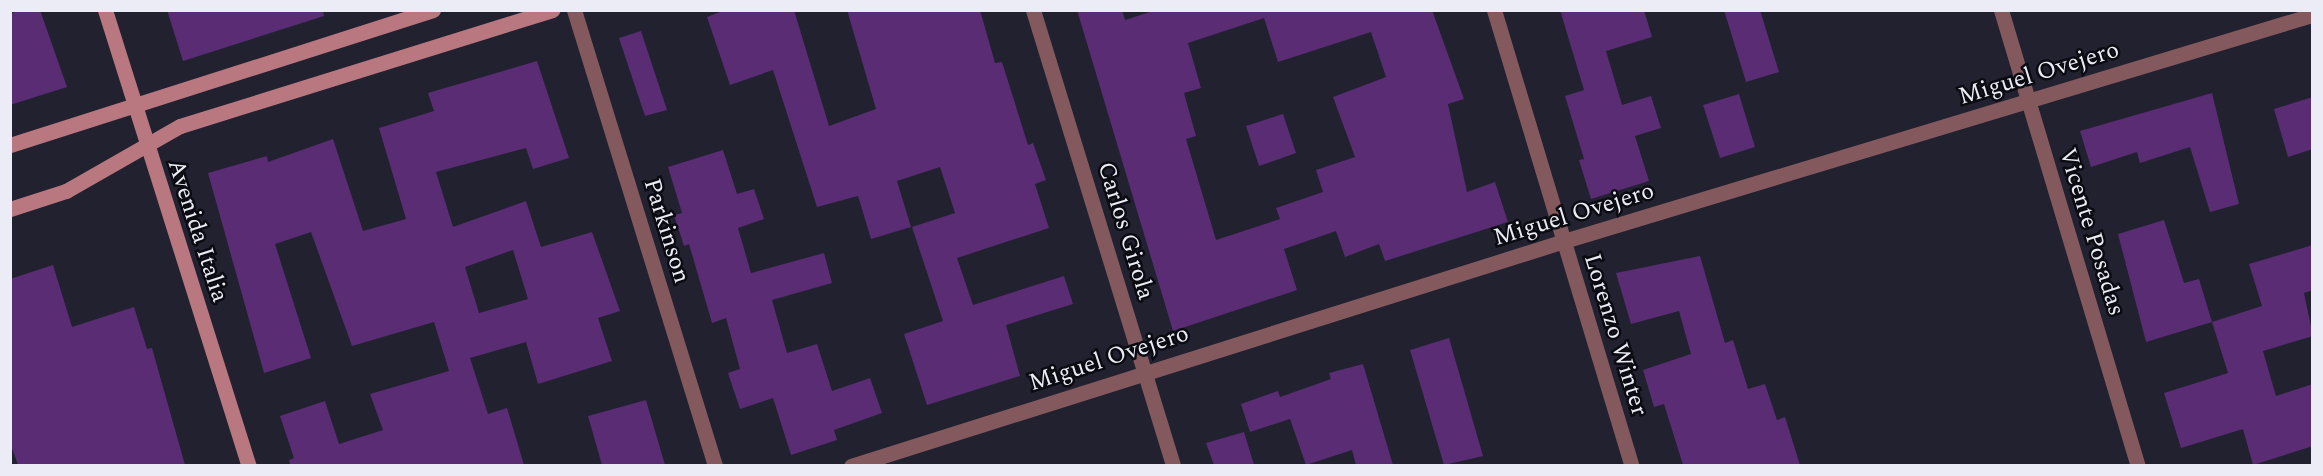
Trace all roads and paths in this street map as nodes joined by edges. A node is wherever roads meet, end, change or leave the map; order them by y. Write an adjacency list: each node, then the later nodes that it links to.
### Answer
1 (105, 10): 10 (main road, Avenida Italia)
2 (433, 10): 10 (main road)
3 (552, 10): 12 (main road)
4 (574, 10): 17 (street, Parkinson)
5 (1033, 10): 15 (street, Carlos Girola)
6 (1494, 10): 14 (street, Lorenzo Winter)
7 (2001, 10): 9 (street, Vicente Posadas)
8 (2313, 15): 9 (street, Miguel Ovejero)
9 (2028, 101): 14 (street, Miguel Ovejero); 21 (street, Vicente Posadas)
10 (133, 106): 11 (main road); 12 (main road, Avenida Italia)
11 (10, 146)
12 (146, 147): 13 (main road); 16 (main road, Avenida Italia)
13 (10, 209)
14 (1564, 241): 15 (street, Miguel Ovejero); 20 (street, Lorenzo Winter)
15 (1144, 372): 18 (street, Miguel Ovejero); 19 (street, Carlos Girola)
16 (249, 465)
17 (715, 465)
18 (850, 465)
19 (1173, 465)
20 (1632, 465)
21 (2138, 465)

